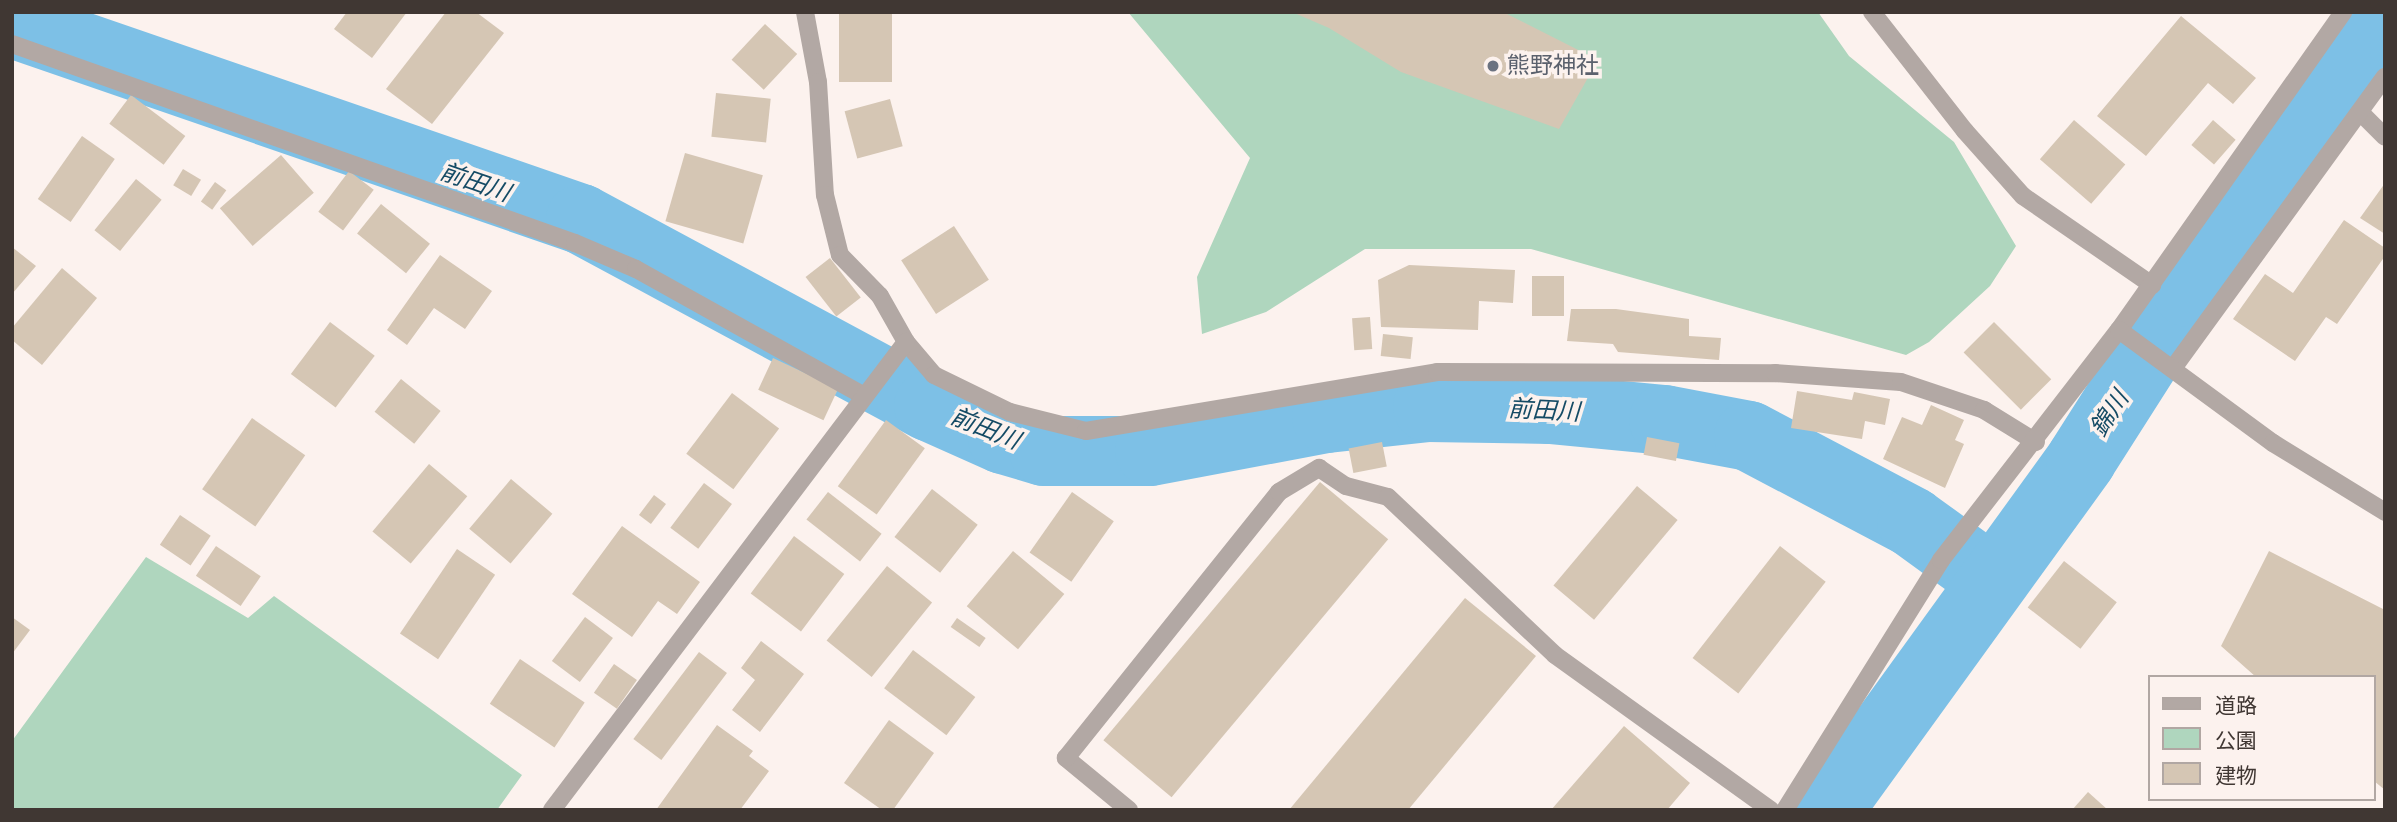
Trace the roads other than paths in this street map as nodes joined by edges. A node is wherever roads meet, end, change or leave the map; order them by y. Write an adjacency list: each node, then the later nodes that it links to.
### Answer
1 (805, 12): 10 (street)
2 (1872, 12): 8 (street)
3 (2343, 12): 8 (street)
4 (12, 44): 12 (street)
5 (2385, 77): 6 (street)
6 (2360, 112): 7 (street); 11 (street)
7 (2385, 137)
8 (2152, 285): 9 (street)
9 (2119, 330): 11 (street); 13 (street)
10 (906, 342): 12 (street); 13 (street)
11 (2174, 367): 14 (street)
12 (862, 395): 15 (street)
13 (2036, 442): 18 (street)
14 (2385, 512)
15 (552, 810)
16 (1129, 810): 17 (street)
17 (1771, 810)
18 (1785, 810)

